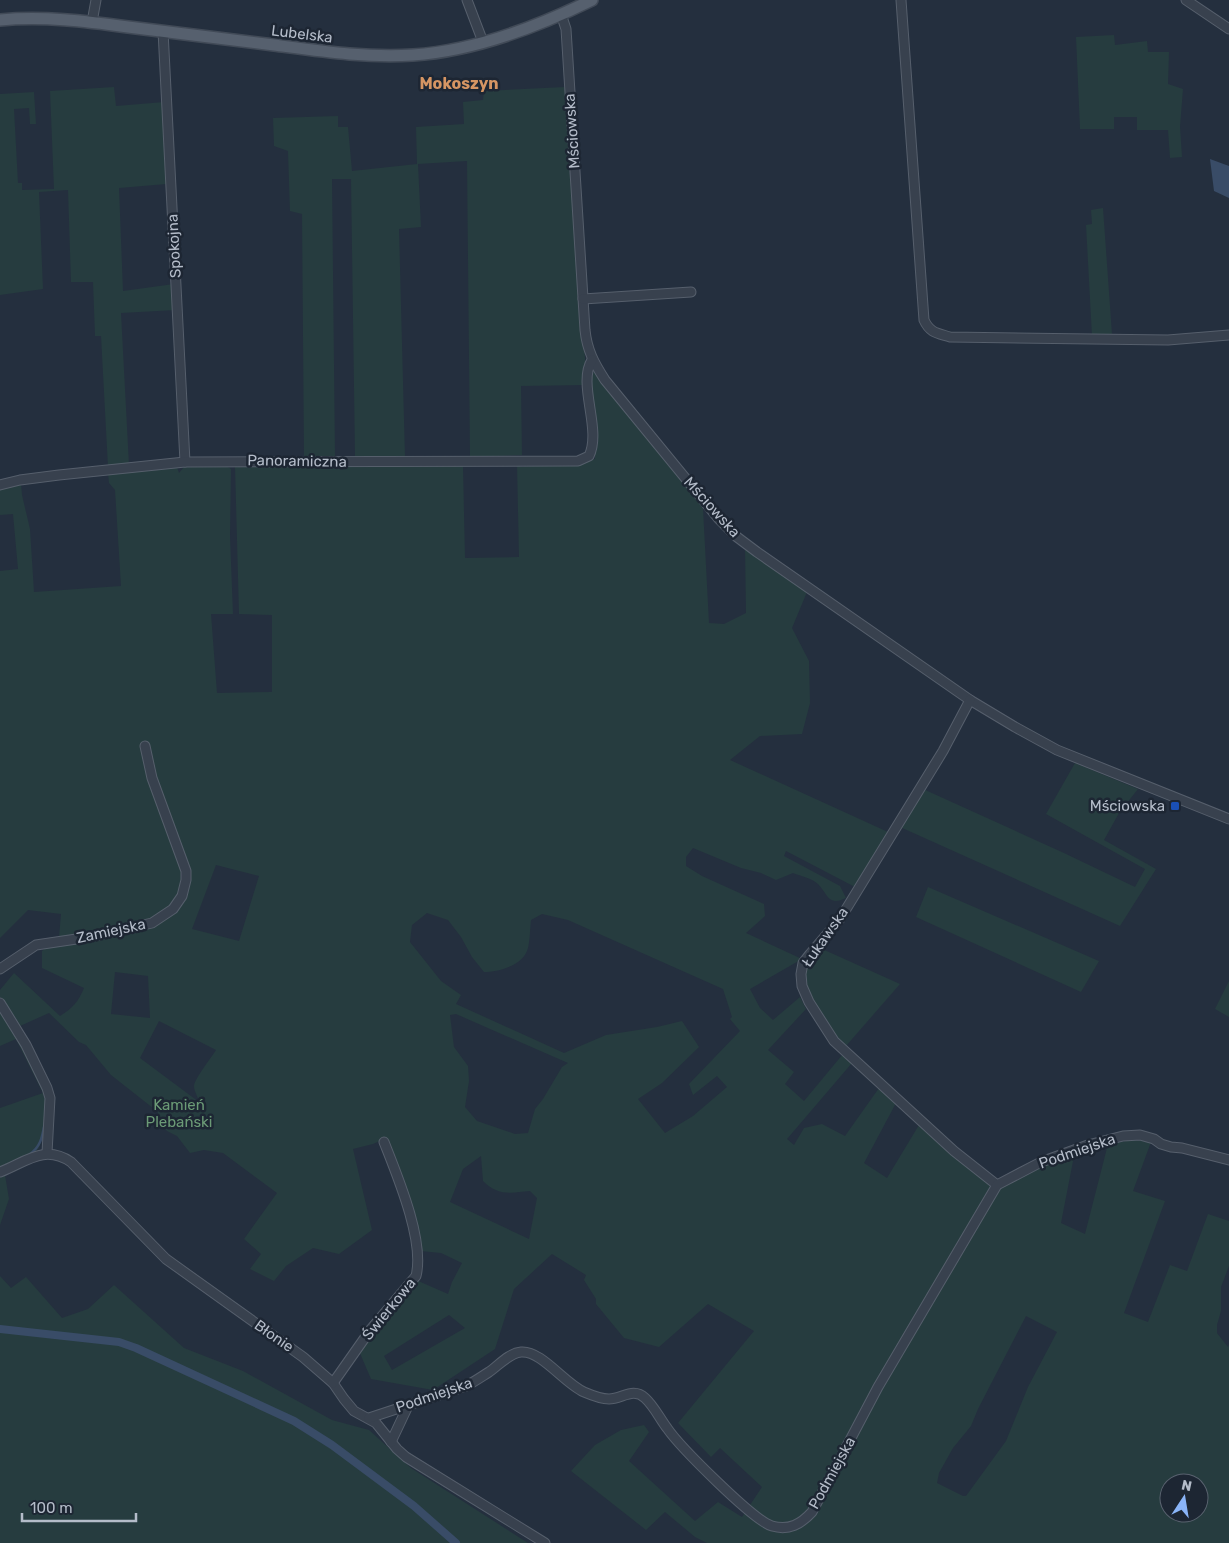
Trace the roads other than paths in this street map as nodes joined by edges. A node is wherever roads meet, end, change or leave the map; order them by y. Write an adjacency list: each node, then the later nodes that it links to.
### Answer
1 (96, 0): 8 (street)
2 (467, 0): 11 (street)
3 (592, 0): 6 (main road, Lubelska)
4 (901, 0): 14 (street)
5 (1186, 0): 9 (street)
6 (562, 14): 11 (main road, Lubelska); 13 (street, Mściowska)
7 (0, 20): 8 (main road, Lubelska)
8 (92, 22): 10 (main road, Lubelska)
9 (1229, 29)
10 (163, 31): 11 (main road, Lubelska); 16 (street, Spokojna)
11 (483, 42)
12 (691, 292): 13 (street)
13 (583, 299): 15 (street, Mściowska)
14 (1229, 335)
15 (592, 360): 16 (street, Panoramiczna); 18 (street, Mściowska)
16 (185, 462): 17 (street, Panoramiczna)
17 (0, 485)
18 (970, 700): 20 (street, Mściowska); 27 (street, Łukawska)
19 (145, 746): 21 (street, Zamiejska)
20 (1229, 819)
21 (0, 969)
22 (0, 1003): 24 (street)
23 (384, 1142): 28 (street, Świerkowa)
24 (47, 1153): 26 (street); 28 (street, Błonie)
25 (1229, 1160): 27 (street, Podmiejska)
26 (0, 1172)
27 (997, 1185): 29 (street, Podmiejska)
28 (333, 1383): 30 (street, Błonie)
29 (408, 1406): 30 (street, Podmiejska); 31 (street)
30 (369, 1418): 31 (street, Błonie)
31 (391, 1442): 32 (street, Błonie)
32 (545, 1543)

